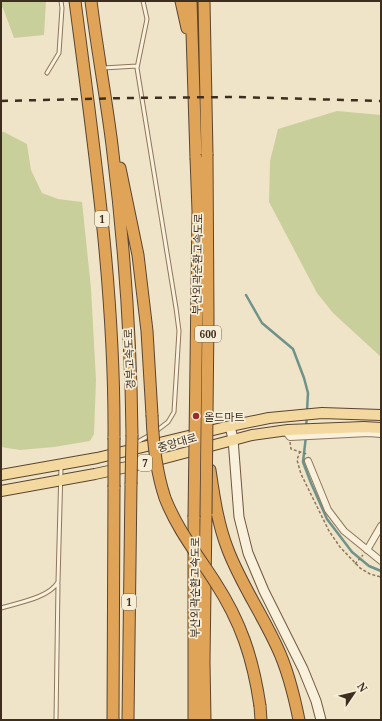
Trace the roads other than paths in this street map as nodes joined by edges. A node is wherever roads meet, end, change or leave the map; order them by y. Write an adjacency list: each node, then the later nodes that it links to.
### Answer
1 (61, 1): 10 (lane)
2 (75, 1): 34 (highway, 경부고속도로 / 1, bridge)
3 (91, 1): 9 (highway, 경부고속도로 / 1)
4 (143, 1): 8 (lane)
5 (181, 1): 11 (highway)
6 (191, 1): 11 (highway, 부산외곽순환고속도로 / 600)
7 (204, 1): 13 (highway, 부산외곽순환고속도로 / 600)
8 (137, 66): 9 (lane); 20 (lane)
9 (100, 68): 12 (highway, 경부고속도로 / 1)
10 (47, 73)
11 (194, 73): 13 (highway, 부산외곽순환고속도로 / 600)
12 (107, 113): 35 (highway, 경부고속도로 / 1, bridge); 39 (highway, bridge)
13 (202, 156): 26 (highway, 부산외곽순환고속도로 / 600, bridge); 32 (highway, 부산외곽순환고속도로 / 600, bridge)
14 (381, 415): 15 (main road, 중앙대로 / 7)
15 (230, 426): 19 (street); 20 (main road, 중앙대로 / 7)
16 (381, 428): 17 (main road, 7)
17 (323, 432): 18 (street); 19 (main road, 중앙대로 / 7)
18 (381, 434)
19 (233, 439): 24 (main road, 중앙대로 / 7); 41 (street)
20 (119, 453): 22 (main road, 중앙대로 / 7)
21 (308, 457): 28 (street)
22 (60, 465): 23 (main road, 중앙대로 / 7); 24 (lane)
23 (1, 475)
24 (60, 479): 25 (main road, 중앙대로 / 7); 30 (lane)
25 (1, 491)
26 (211, 513): 38 (highway, 부산외곽순환고속도로 / 600); 40 (highway)
27 (381, 526): 28 (street)
28 (365, 552): 29 (street)
29 (381, 561)
30 (58, 582): 31 (lane); 33 (lane)
31 (1, 608)
32 (194, 650): 36 (highway); 37 (highway, 부산외곽순환고속도로 / 600)
33 (56, 720)
34 (113, 720)
35 (128, 720)
36 (187, 720)
37 (194, 720)
38 (205, 720)
39 (261, 720)
40 (299, 720)
41 (321, 720)

